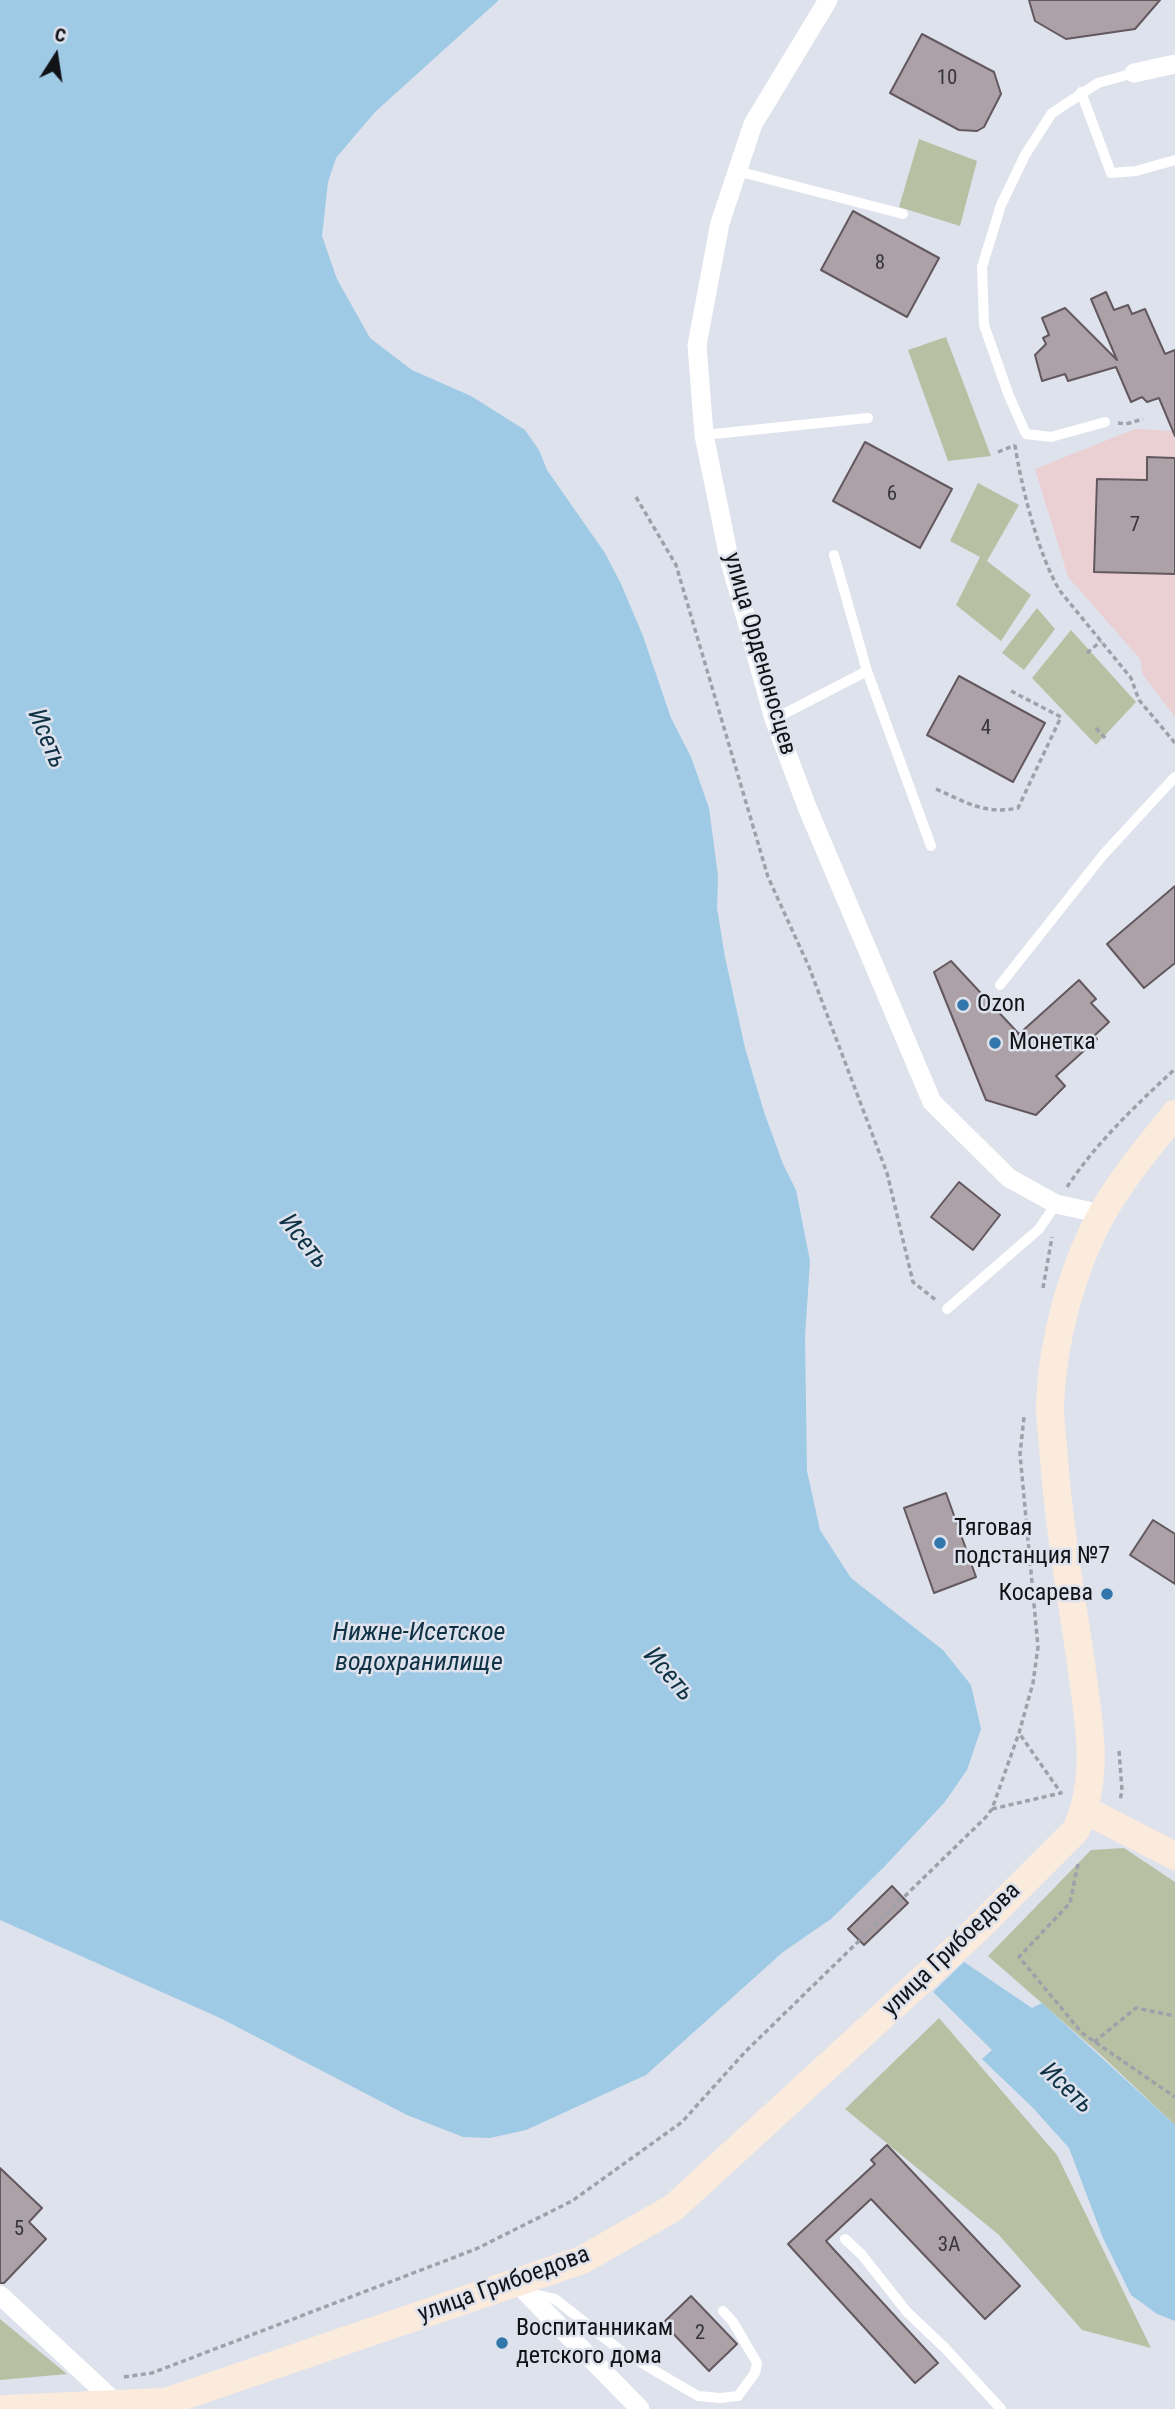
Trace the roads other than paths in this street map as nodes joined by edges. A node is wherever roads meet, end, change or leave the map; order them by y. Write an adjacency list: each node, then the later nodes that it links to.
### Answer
1 (828, 0): 6 (street, улица Орденоносцев)
2 (1175, 64): 3 (street)
3 (1134, 74): 4 (lane)
4 (1081, 92): 5 (lane); 9 (lane)
5 (1175, 160)
6 (737, 172): 7 (lane); 10 (street, улица Орденоносцев)
7 (903, 214)
8 (868, 418): 10 (lane)
9 (1105, 422)
10 (704, 435): 13 (street, улица Орденоносцев)
11 (834, 555): 12 (lane)
12 (867, 671): 13 (lane); 15 (lane)
13 (774, 719): 18 (street, улица Орденоносцев)
14 (1175, 777): 16 (lane)
15 (931, 846)
16 (1000, 985)
17 (1175, 1114): 19 (main road, улица Грибоедова)
18 (1056, 1204): 19 (street, улица Орденоносцев); 20 (lane)
19 (1102, 1214): 21 (main road, улица Грибоедова)
20 (947, 1309)
21 (1086, 1810): 22 (main road); 24 (main road, улица Грибоедова)
22 (1175, 1857)
23 (845, 2239): 31 (lane)
24 (521, 2288): 26 (lane); 28 (main road, улица Грибоедова); 30 (street)
25 (0, 2295): 27 (street)
26 (723, 2311)
27 (117, 2404): 28 (main road, улица Грибоедова); 29 (main road, улица Грибоедова)
28 (155, 2406)
29 (5, 2409)
30 (640, 2409)
31 (1001, 2409)

